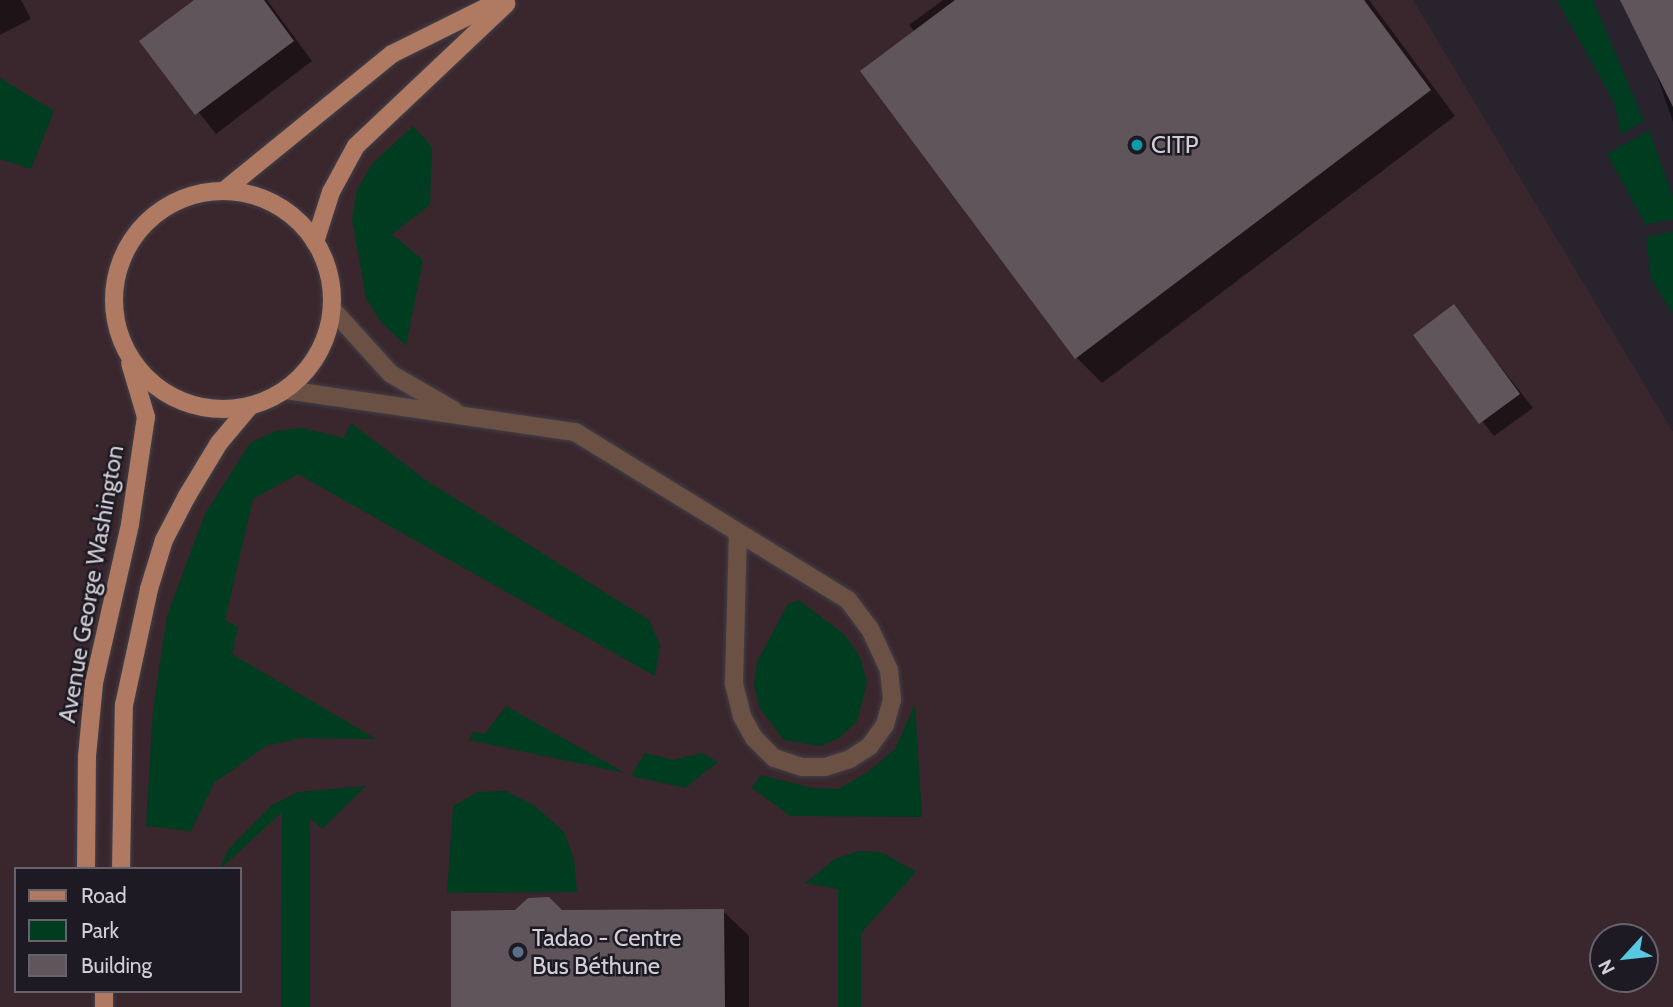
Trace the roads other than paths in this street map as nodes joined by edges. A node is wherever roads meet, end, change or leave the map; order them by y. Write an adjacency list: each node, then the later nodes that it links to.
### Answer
1 (501, 0): 3 (main road)
2 (511, 0): 4 (main road)
3 (226, 189): 4 (main road); 6 (main road)
4 (315, 242): 5 (main road)
5 (332, 309): 7 (main road); 9 (street)
6 (127, 353): 8 (main road); 11 (main road, Avenue George Washington)
7 (286, 390): 8 (main road); 9 (street)
8 (250, 406): 12 (main road)
9 (462, 416): 10 (street)
10 (738, 533): 10 (street)
11 (86, 867)
12 (121, 867)

